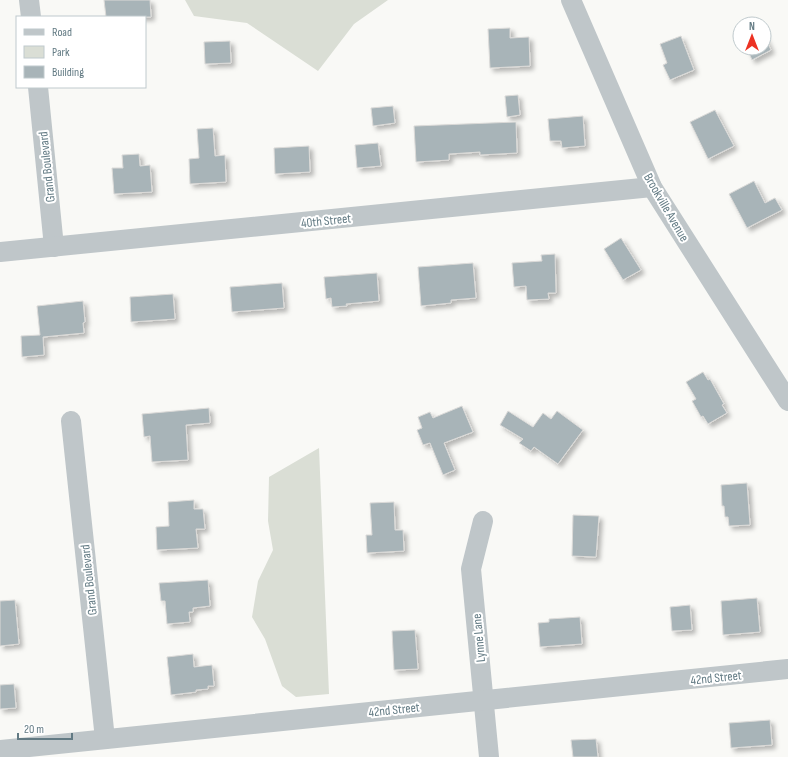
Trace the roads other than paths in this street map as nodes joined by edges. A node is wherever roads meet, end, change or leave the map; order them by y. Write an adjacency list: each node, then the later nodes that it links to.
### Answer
1 (29, 0): 3 (street)
2 (571, 0): 5 (street, Brookville Avenue)
3 (31, 16)
4 (38, 88): 6 (street, Grand Boulevard)
5 (652, 187): 6 (street, 40th Street); 8 (street, Brookville Avenue)
6 (54, 247): 7 (street, 40th Street)
7 (0, 252)
8 (788, 401)
9 (71, 421): 13 (street, Grand Boulevard)
10 (483, 521): 12 (street, Lynne Lane)
11 (788, 669): 12 (street, 42nd Street)
12 (483, 700): 13 (street, 42nd Street); 15 (street, Lynne Lane)
13 (105, 739): 14 (street, 42nd Street)
14 (0, 750)
15 (489, 757)

